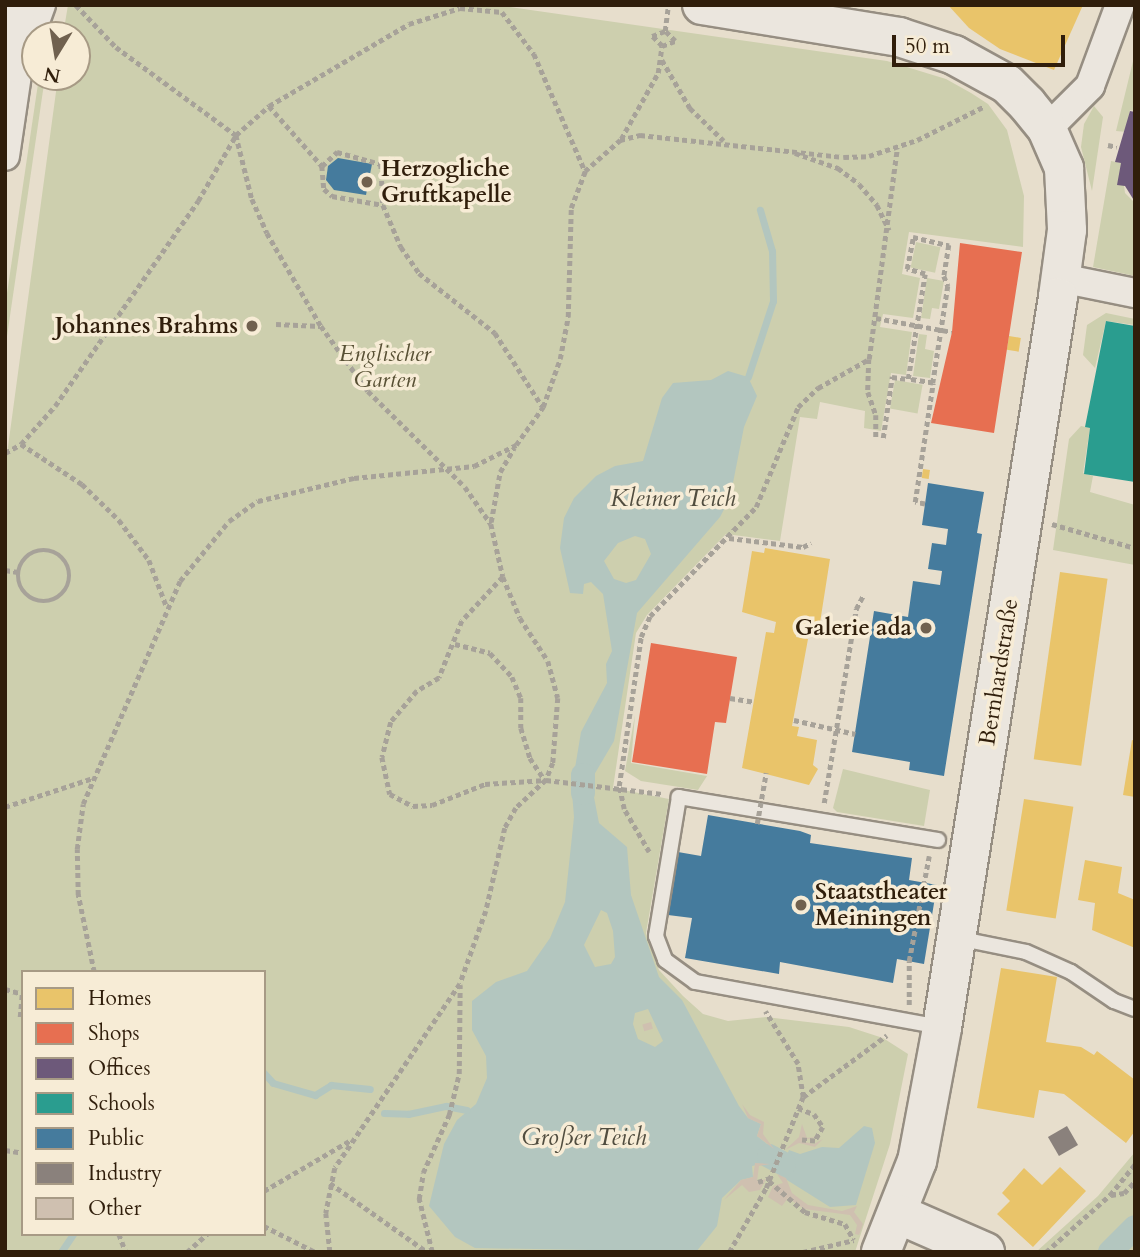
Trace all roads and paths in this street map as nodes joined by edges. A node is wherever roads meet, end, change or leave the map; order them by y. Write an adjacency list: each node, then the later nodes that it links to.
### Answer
1 (20, 5): 12 (street)
2 (41, 5): 12 (street)
3 (76, 5): 16 (path)
4 (505, 5): 8 (path)
5 (668, 5): 9 (path)
6 (702, 5): 15 (main road, Bernhardstraße)
7 (1120, 5): 15 (street)
8 (502, 12): 14 (path); 25 (path)
9 (664, 31): 10 (path); 10 (path)
10 (662, 46): 11 (path)
11 (662, 59): 17 (path); 18 (path)
12 (18, 68): 23 (street)
13 (991, 101): 21 (path)
14 (269, 106): 16 (path); 24 (path)
15 (1047, 129): 28 (main road, Bernhardstraße)
16 (236, 135): 33 (path); 42 (path)
17 (620, 140): 18 (path); 25 (path)
18 (725, 142): 22 (path)
19 (1108, 145): 20 (path)
20 (1117, 147)
21 (897, 148): 22 (path); 27 (path)
22 (786, 149): 27 (path)
23 (5, 156)
24 (321, 166): 26 (path); 26 (path)
25 (585, 171): 39 (path)
26 (383, 205): 39 (path)
27 (889, 231): 30 (path)
28 (1061, 278): 29 (street); 47 (main road, Bernhardstraße)
29 (1135, 293)
30 (876, 318): 32 (path); 36 (path)
31 (276, 324): 33 (path)
32 (917, 325): 34 (path); 34 (path); 37 (path)
33 (321, 326): 45 (path)
34 (942, 329): 35 (path); 38 (path)
35 (952, 332)
36 (869, 359): 40 (path); 49 (path)
37 (908, 379): 38 (path); 41 (path)
38 (933, 383): 46 (path)
39 (543, 407): 43 (path)
40 (876, 438)
41 (883, 438)
42 (21, 443): 44 (path); 56 (path)
43 (516, 445): 45 (path); 48 (path)
44 (5, 453)
45 (450, 471): 48 (path); 56 (path)
46 (925, 504)
47 (1023, 517): 51 (path); 73 (main road, Bernhardstraße)
48 (491, 524): 54 (path)
49 (728, 538): 50 (path); 65 (path)
50 (811, 543)
51 (1135, 548)
52 (5, 570): 53 (path)
53 (18, 572): 53 (path)
54 (503, 577): 57 (path); 64 (path)
55 (863, 596): 68 (path)
56 (166, 606): 63 (path)
57 (455, 644): 64 (path); 64 (path)
58 (730, 698): 59 (path)
59 (754, 702)
60 (794, 720): 61 (path, bridge)
61 (855, 734)
62 (766, 773): 69 (path, bridge)
63 (94, 778): 67 (path); 74 (path)
64 (546, 780): 65 (path); 75 (path)
65 (619, 786): 66 (path); 71 (path)
66 (679, 797): 68 (lane); 76 (lane)
67 (5, 807)
68 (821, 821): 70 (lane)
69 (757, 824)
70 (938, 840)
71 (650, 859)
72 (921, 882): 80 (path)
73 (957, 938): 78 (lane); 80 (main road, Bernhardstraße)
74 (94, 970)
75 (460, 985): 83 (path); 99 (path)
76 (760, 993): 80 (lane); 81 (path)
77 (21, 1002): 79 (path)
78 (1135, 1009)
79 (19, 1017)
80 (924, 1024): 81 (path); 92 (main road, Bernhardstraße)
81 (803, 1097): 82 (path)
82 (798, 1108): 84 (path); 86 (path)
83 (353, 1139): 89 (path); 90 (path)
84 (802, 1140)
85 (1135, 1164): 91 (path)
86 (770, 1179): 88 (path); 95 (path); 100 (path)
87 (1135, 1181): 91 (path)
88 (758, 1182)
89 (330, 1183): 98 (path); 99 (path)
90 (266, 1190)
91 (1111, 1195): 103 (path)
92 (898, 1214): 95 (main road, Bernhardstraße); 102 (main road)
93 (266, 1227): 97 (path)
94 (205, 1236): 96 (path)
95 (866, 1245): 101 (path)
96 (187, 1252)
97 (315, 1252)
98 (330, 1252)
99 (429, 1252)
100 (729, 1252)
101 (803, 1252)
102 (985, 1252)
103 (1046, 1252)

